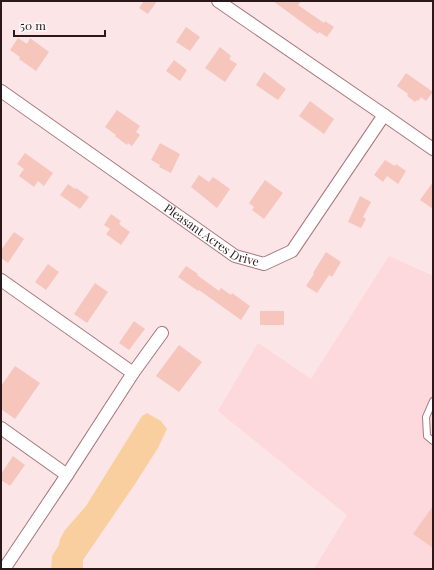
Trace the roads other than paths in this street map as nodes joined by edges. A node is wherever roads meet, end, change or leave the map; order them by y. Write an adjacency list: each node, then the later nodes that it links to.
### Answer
1 (218, 1): 3 (street)
2 (1, 91): 3 (street, Pleasant Acres Drive)
3 (384, 115): 4 (street)
4 (433, 149)
5 (1, 280): 7 (street)
6 (162, 333): 7 (street)
7 (133, 373): 11 (street)
8 (433, 401): 10 (lane)
9 (1, 428): 11 (street)
10 (433, 441)
11 (68, 475): 12 (street)
12 (4, 569)

